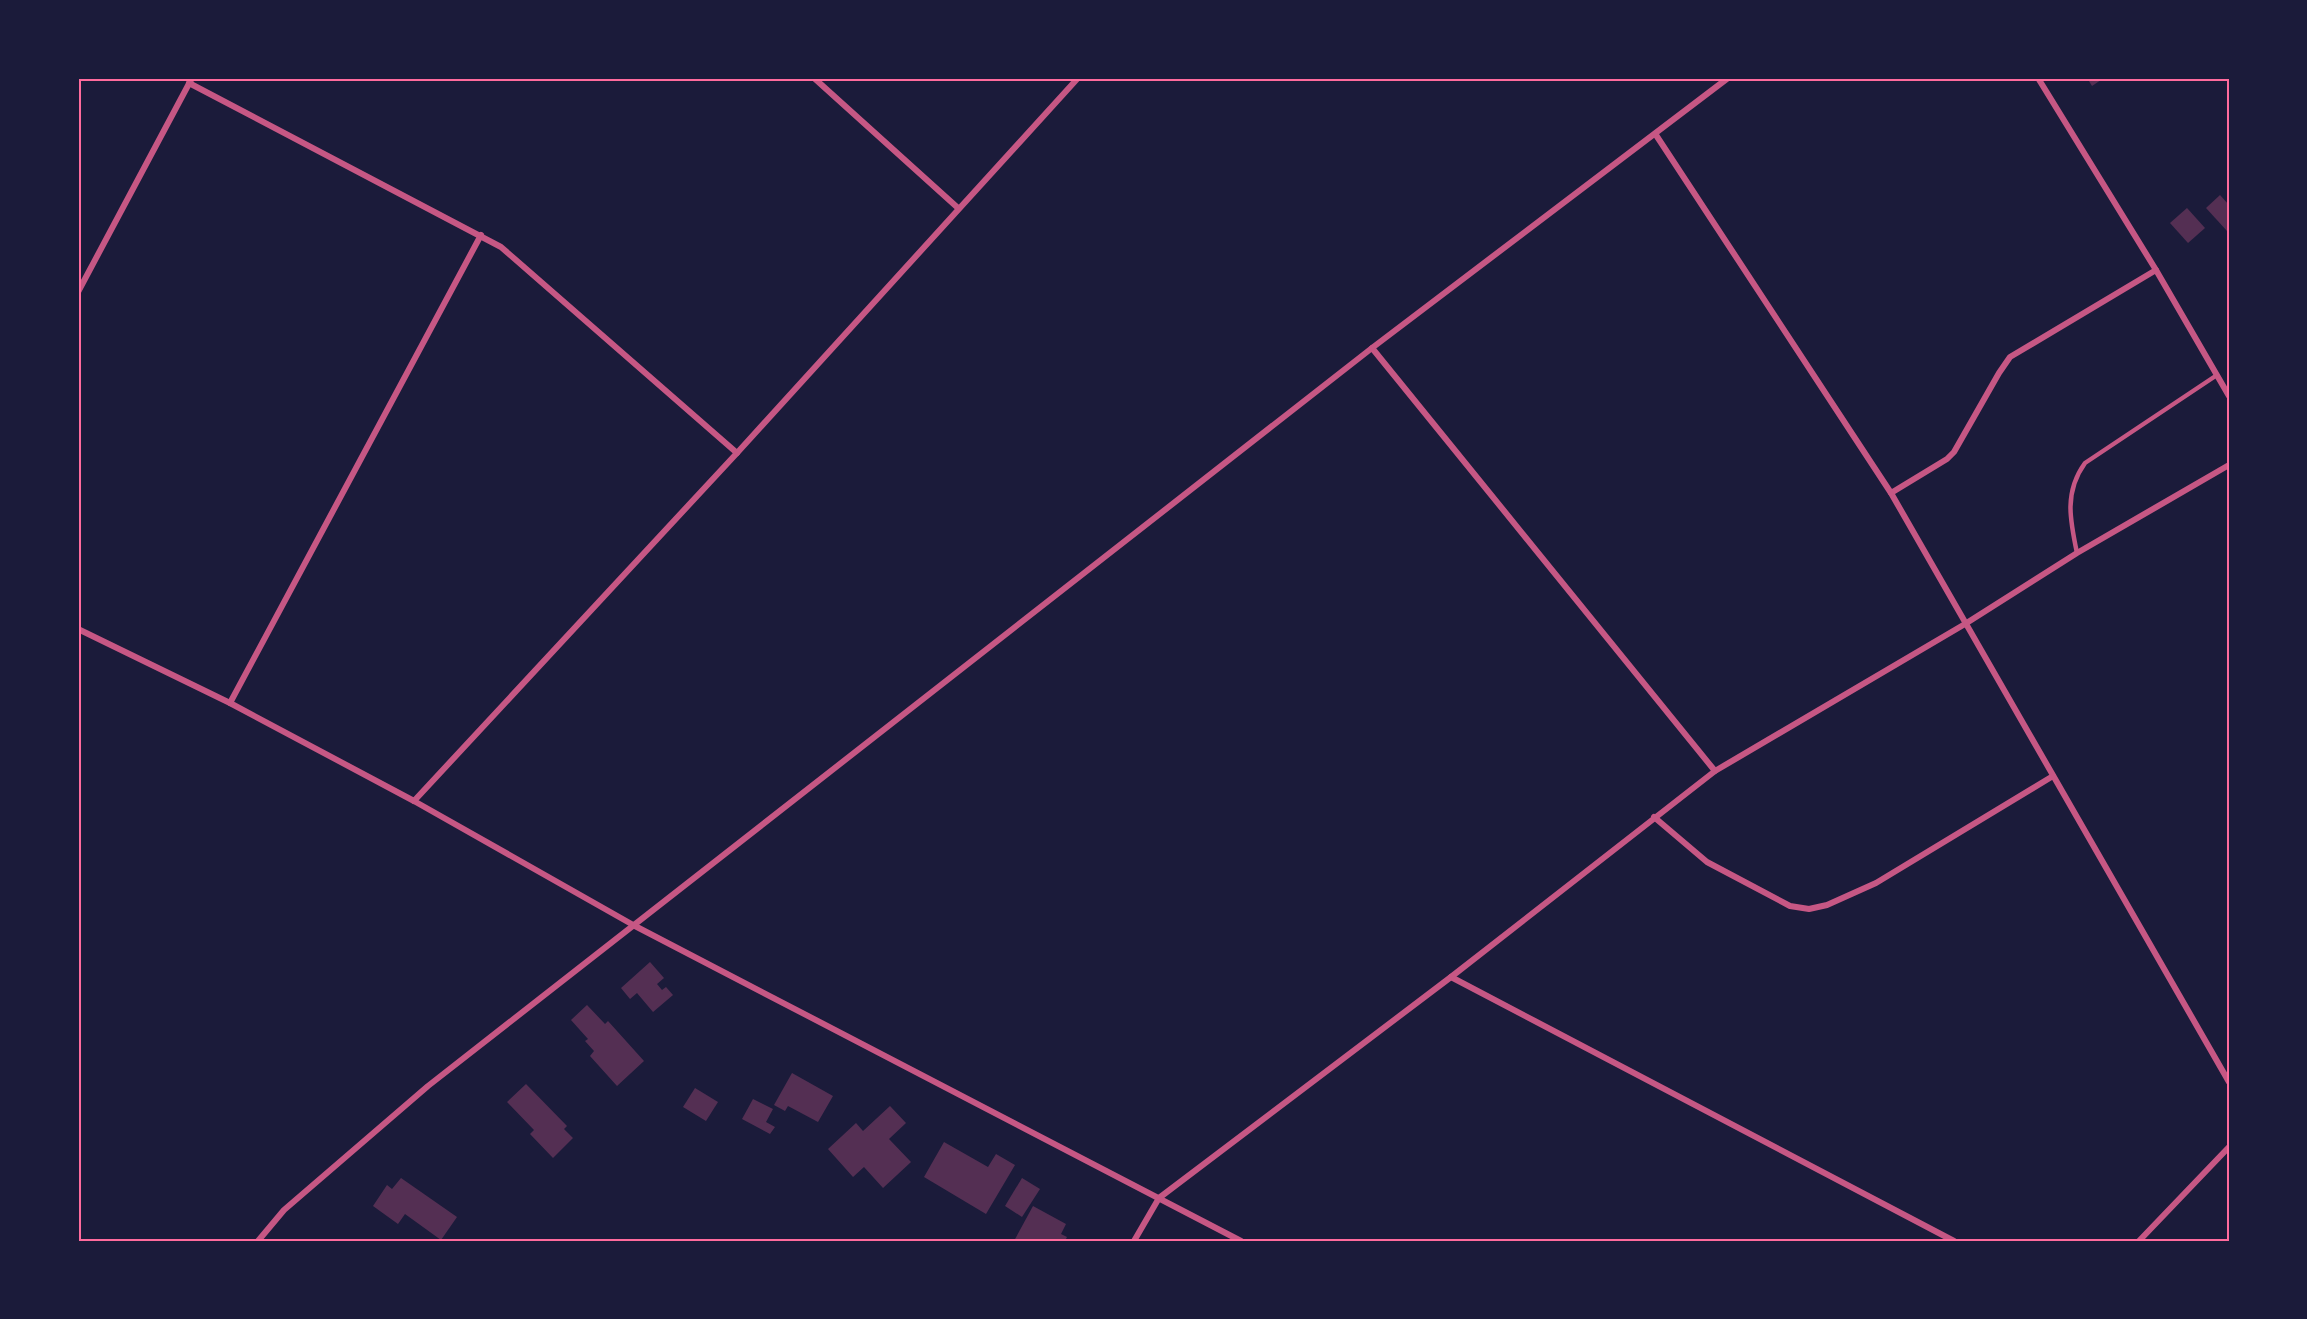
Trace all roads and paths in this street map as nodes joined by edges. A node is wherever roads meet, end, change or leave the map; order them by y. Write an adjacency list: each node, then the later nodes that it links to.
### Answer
1 (814, 78): 7 (street)
2 (1077, 78): 7 (street)
3 (1728, 78): 6 (street)
4 (2038, 78): 9 (street)
5 (190, 80): 8 (street); 10 (street)
6 (1656, 135): 11 (street); 16 (street)
7 (958, 208): 14 (street)
8 (481, 235): 14 (street); 20 (street)
9 (2156, 270): 12 (street); 16 (street)
10 (78, 292)
11 (1372, 348): 21 (street); 25 (street)
12 (2217, 375): 13 (street); 17 (lane)
13 (2229, 396)
14 (736, 453): 23 (street)
15 (2229, 465): 17 (street)
16 (1891, 493): 18 (street)
17 (2077, 553): 18 (street)
18 (1965, 624): 21 (street); 22 (street)
19 (78, 629): 20 (street)
20 (230, 703): 23 (street)
21 (1714, 771): 24 (street)
22 (2053, 776): 24 (street); 27 (street)
23 (414, 801): 25 (street)
24 (1654, 817): 26 (street)
25 (635, 926): 29 (street); 30 (street)
26 (1450, 977): 29 (street); 33 (street)
27 (2229, 1082)
28 (2229, 1147): 34 (street)
29 (1159, 1198): 31 (street); 32 (street)
30 (258, 1241)
31 (1134, 1241)
32 (1241, 1241)
33 (1954, 1241)
34 (2139, 1241)

